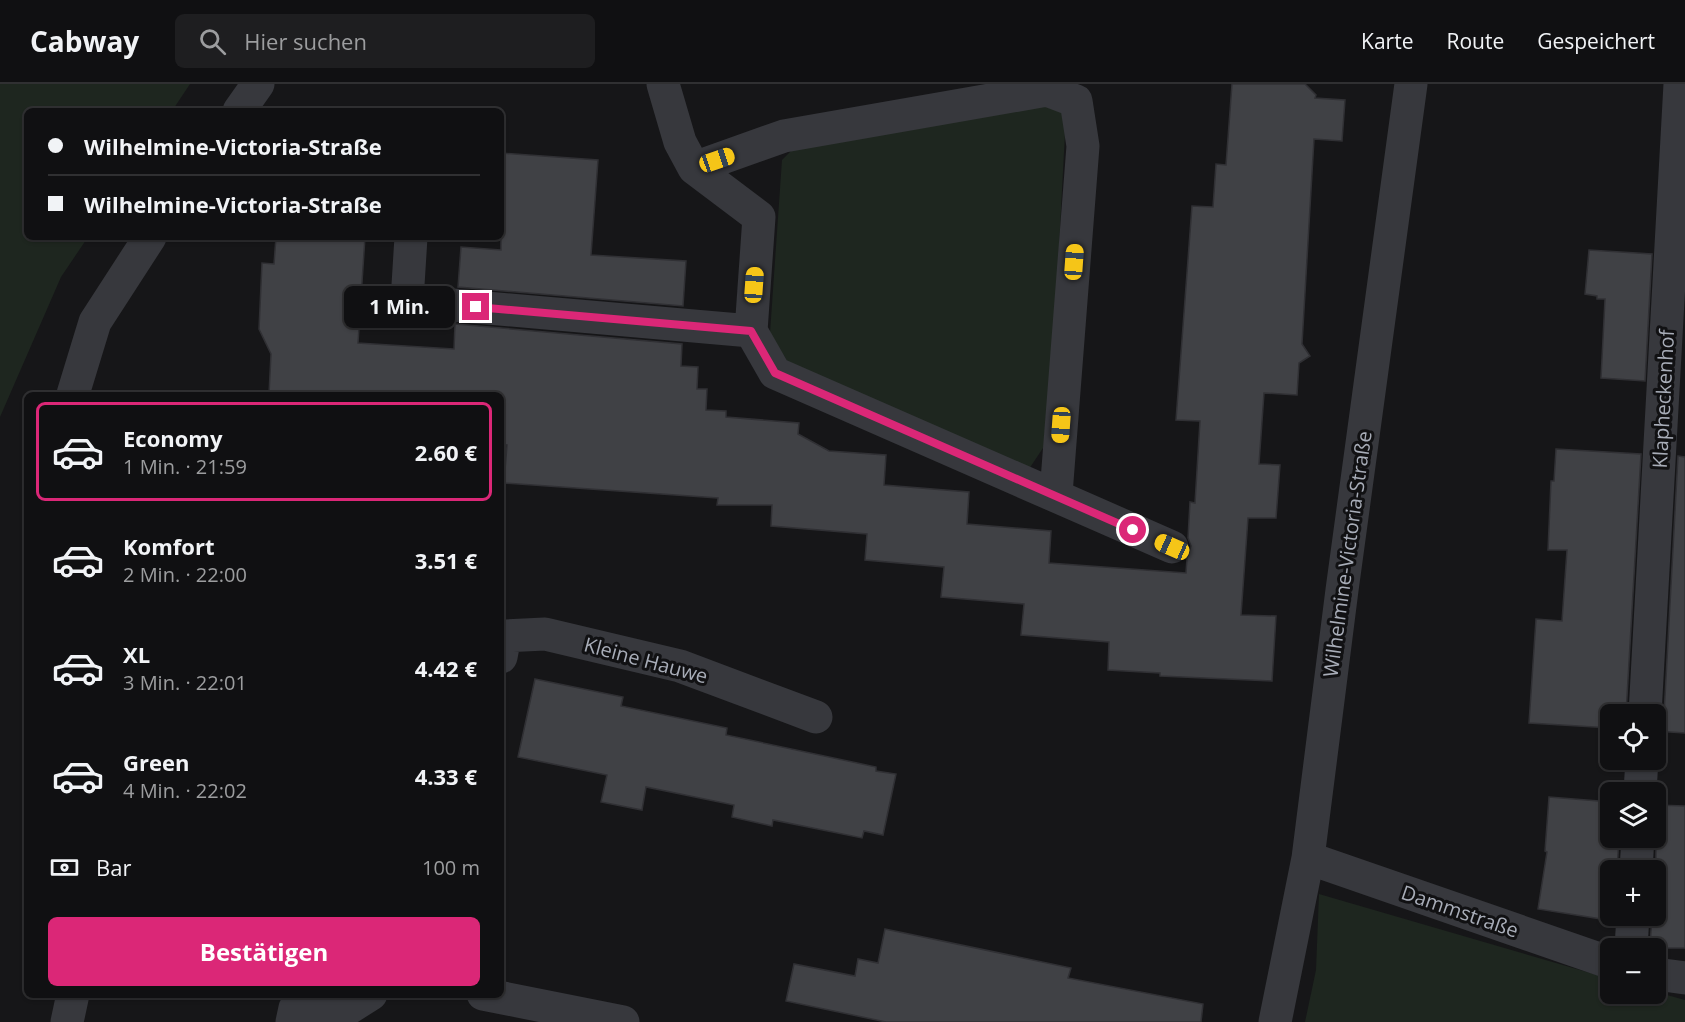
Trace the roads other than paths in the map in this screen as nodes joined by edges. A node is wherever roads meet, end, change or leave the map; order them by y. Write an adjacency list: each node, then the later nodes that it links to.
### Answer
1 (258, 84): 5 (street)
2 (663, 84): 6 (street)
3 (1411, 84): 16 (street, Wilhelmine-Victoria-Straße)
4 (1680, 84): 14 (street, Klapheckenhof)
5 (241, 108)
6 (694, 168): 9 (street); 11 (street)
7 (148, 240): 10 (street)
8 (411, 240): 9 (street)
9 (751, 331): 11 (street)
10 (74, 392)
11 (1056, 495): 12 (street)
12 (1172, 547)
13 (504, 643): 15 (street, Kleine Hauwe)
14 (1646, 704)
15 (816, 717)
16 (1308, 858): 17 (street, Dammstraße); 26 (street, Wilhelmine-Victoria-Straße)
17 (1600, 959)
18 (1666, 975): 19 (street)
19 (1685, 978)
20 (72, 998): 24 (street)
21 (364, 998): 23 (street)
22 (503, 998): 25 (street)
23 (295, 1008)
24 (67, 1022)
25 (623, 1022)
26 (1275, 1022)

